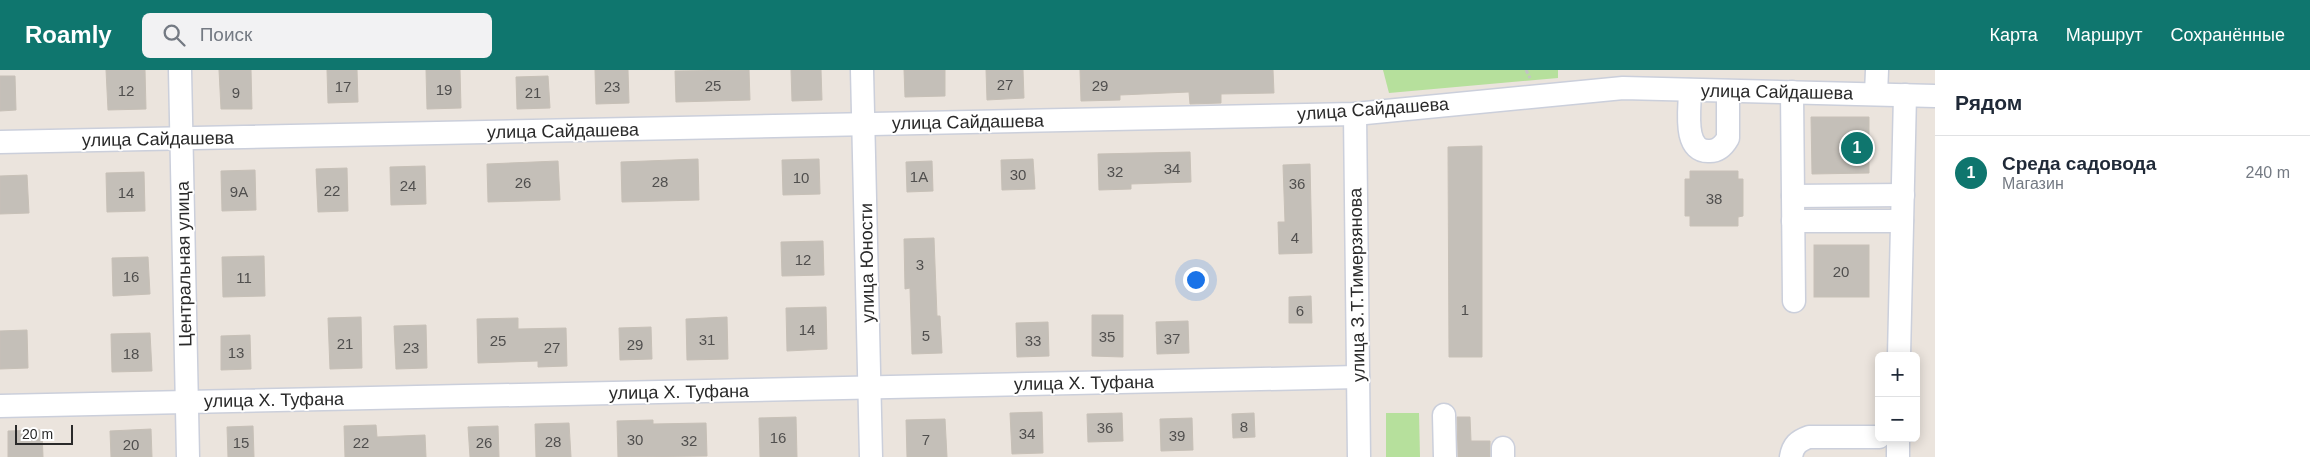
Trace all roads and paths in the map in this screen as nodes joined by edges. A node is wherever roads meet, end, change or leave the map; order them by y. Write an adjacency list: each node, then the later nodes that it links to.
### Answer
1 (180, 70): 12 (street, Центральная улица)
2 (862, 70): 11 (street, улица Юности)
3 (1877, 70): 7 (street)
4 (1690, 90): 5 (street, улица Сайдашева); 5 (street); 10 (street, улица Сайдашева)
5 (1728, 90): 6 (street, улица Сайдашева)
6 (1792, 92): 7 (street, улица Сайдашева); 14 (street)
7 (1876, 94): 8 (street, улица Сайдашева)
8 (1905, 95): 9 (street, улица Сайдашева); 15 (street)
9 (1935, 96)
10 (1355, 114): 11 (street, улица Сайдашева); 20 (street, улица З.Т.Тимерзянова)
11 (864, 124): 12 (street, улица Сайдашева); 21 (street, улица Юности)
12 (181, 139): 13 (street, улица Сайдашева); 22 (street, Центральная улица)
13 (0, 142)
14 (1793, 196): 15 (street); 17 (street)
15 (1903, 196): 16 (street)
16 (1902, 220): 17 (street); 19 (street)
17 (1793, 221): 18 (street)
18 (1794, 301)
19 (1900, 352)
20 (1358, 377): 21 (street, улица Х. Туфана); 29 (street, улица З.Т.Тимерзянова)
21 (869, 388): 22 (street, улица Х. Туфана); 28 (street, улица Юности)
22 (187, 402): 23 (street, улица Х. Туфана); 27 (street, Центральная улица)
23 (0, 406)
24 (1444, 415): 30 (street)
25 (1875, 437): 31 (street)
26 (1898, 442): 32 (street)
27 (188, 457)
28 (870, 457)
29 (1359, 457)
30 (1445, 457)
31 (1791, 457)
32 (1898, 457)

